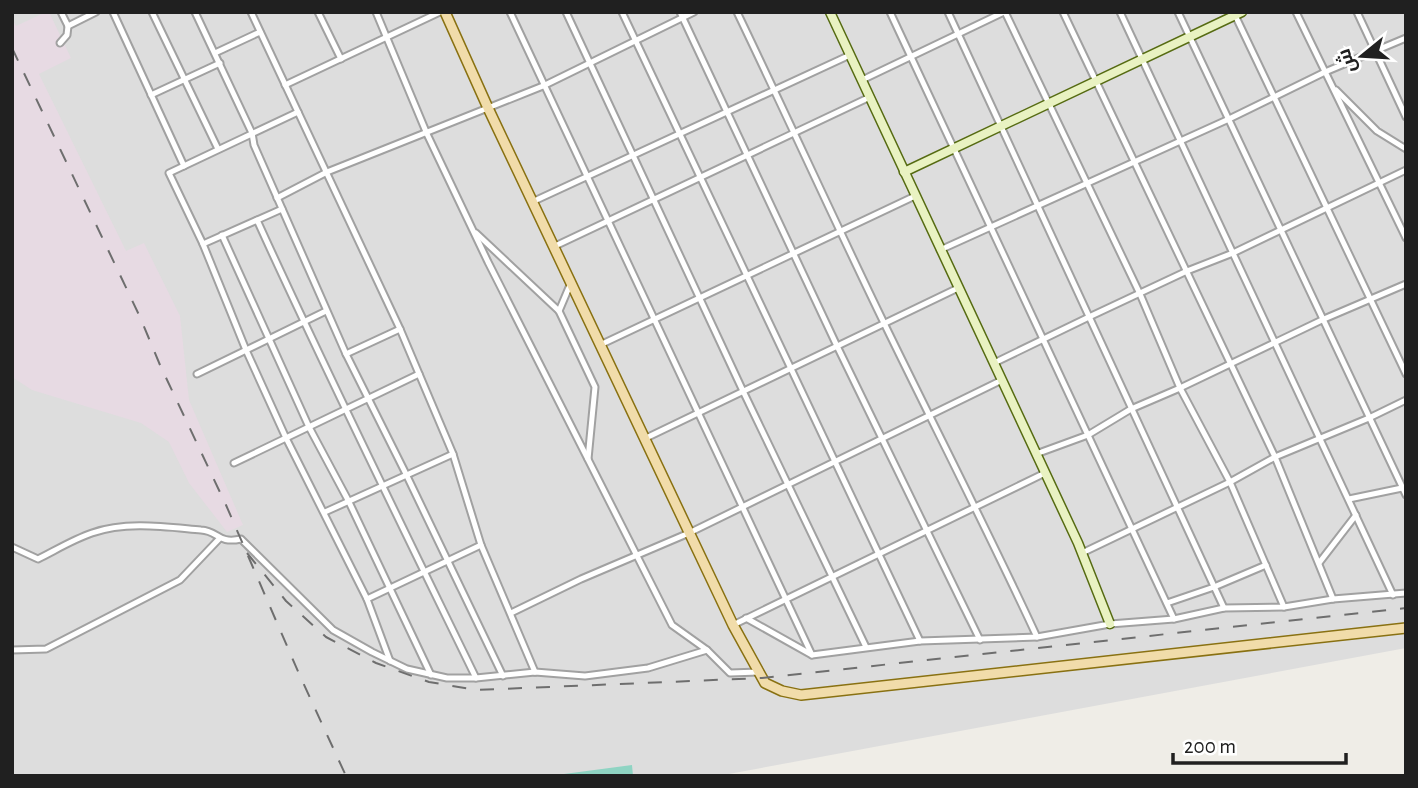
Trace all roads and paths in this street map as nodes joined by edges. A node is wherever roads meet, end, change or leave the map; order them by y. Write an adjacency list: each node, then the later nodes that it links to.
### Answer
1 (61, 12): 27 (street)
2 (96, 12): 27 (street)
3 (113, 12): 51 (street)
4 (152, 12): 44 (street)
5 (195, 12): 36 (street)
6 (251, 12): 28 (street)
7 (318, 12): 39 (street)
8 (376, 12): 30 (street)
9 (440, 12): 30 (street)
10 (446, 12): 55 (main road)
11 (510, 12): 49 (street)
12 (566, 12): 42 (street)
13 (622, 12): 33 (street)
14 (694, 12): 26 (street)
15 (737, 12): 50 (street)
16 (830, 12): 37 (street)
17 (890, 12): 38 (street)
18 (948, 12): 29 (street)
19 (1005, 12): 29 (street); 54 (street)
20 (1063, 12): 46 (street)
21 (1120, 12): 40 (street)
22 (1178, 12): 31 (street)
23 (1296, 12): 43 (street)
24 (1357, 12): 35 (street)
25 (1237, 13): 31 (street); 52 (street)
26 (681, 15): 33 (street); 56 (street)
27 (68, 26): 34 (street)
28 (260, 32): 36 (street); 47 (street)
29 (958, 34): 38 (street); 60 (street)
30 (388, 37): 39 (street); 63 (street)
31 (1190, 37): 40 (street); 59 (street)
32 (1406, 38): 35 (street)
33 (635, 41): 42 (street); 64 (street)
34 (60, 43)
35 (1375, 51): 43 (street); 58 (street)
36 (215, 53): 41 (street)
37 (849, 55): 45 (street); 50 (street)
38 (911, 57): 45 (street); 66 (street)
39 (341, 59): 47 (street)
40 (1142, 60): 46 (street); 65 (street)
41 (220, 63): 44 (street); 61 (street)
42 (590, 63): 49 (street); 69 (street)
43 (1325, 72): 48 (street); 52 (street)
44 (184, 79): 51 (street); 67 (street)
45 (862, 80): 53 (street)
46 (1096, 81): 54 (street); 71 (street)
47 (285, 85): 57 (street)
48 (1331, 85): 68 (street); 79 (street)
49 (543, 86): 55 (street); 76 (street)
50 (774, 90): 56 (street); 62 (street)
51 (151, 95): 72 (street)
52 (1273, 96): 59 (street); 86 (street)
53 (871, 97): 62 (street); 75 (street)
54 (1049, 103): 60 (street); 78 (street)
55 (488, 108): 63 (street); 83 (main road)
56 (728, 111): 64 (street); 70 (street)
57 (298, 112): 61 (street); 74 (street)
58 (1406, 117)
59 (1229, 119): 65 (street); 90 (street)
60 (1001, 126): 66 (street); 84 (street)
61 (252, 133): 67 (street); 81 (street)
62 (795, 133): 70 (street); 92 (street)
63 (427, 134): 74 (street); 91 (street)
64 (680, 134): 69 (street); 77 (street)
65 (1180, 140): 71 (street); 99 (street)
66 (954, 148): 75 (street); 89 (street)
67 (218, 149): 72 (street)
68 (1406, 149)
69 (634, 154): 76 (street); 82 (street)
70 (748, 155): 77 (street); 98 (street)
71 (1134, 161): 78 (street); 100 (street)
72 (184, 166): 95 (street)
73 (1406, 170): 79 (street)
74 (327, 172): 81 (street); 115 (street)
75 (904, 172): 80 (street)
76 (586, 177): 83 (street); 88 (street)
77 (701, 178): 82 (street); 101 (street)
78 (1086, 183): 84 (street); 105 (street)
79 (1379, 183): 86 (street); 94 (street)
80 (915, 196): 92 (street); 97 (street)
81 (277, 198): 85 (street)
82 (654, 200): 88 (street); 106 (street)
83 (532, 201): 96 (main road)
84 (1037, 205): 89 (street); 110 (street)
85 (282, 209): 87 (street); 108 (street)
86 (1327, 209): 90 (street); 107 (street)
87 (257, 220): 93 (street); 113 (street)
88 (607, 222): 96 (street); 112 (street)
89 (990, 227): 97 (street); 117 (street)
90 (1282, 230): 99 (street); 111 (street)
91 (474, 231): 109 (street); 148 (street)
92 (840, 231): 98 (street); 114 (street)
93 (222, 235): 95 (street); 116 (street)
94 (1406, 238)
95 (203, 244): 121 (street)
96 (554, 247): 102 (main road)
97 (940, 250): 104 (street)
98 (794, 253): 101 (street); 120 (street)
99 (1233, 253): 100 (street); 118 (street)
100 (1187, 271): 105 (street); 124 (street)
101 (747, 275): 106 (street); 125 (street)
102 (571, 284): 109 (street); 119 (main road)
103 (1406, 284): 107 (street)
104 (958, 288): 114 (street); 123 (street)
105 (1140, 294): 110 (street); 130 (street)
106 (700, 298): 112 (street); 131 (street)
107 (1371, 300): 111 (street); 126 (street)
108 (326, 311): 113 (street); 122 (street)
109 (559, 311): 148 (street)
110 (1089, 317): 117 (street); 134 (street)
111 (1324, 319): 118 (street); 138 (street)
112 (653, 320): 119 (street); 136 (street)
113 (303, 322): 116 (street); 135 (street)
114 (884, 323): 120 (street); 137 (street)
115 (400, 329): 122 (street); 128 (street)
116 (268, 340): 121 (street); 139 (street)
117 (1043, 340): 123 (street); 140 (street)
118 (1275, 342): 124 (street); 141 (street)
119 (600, 345): 143 (main road)
120 (837, 346): 125 (street); 144 (street)
121 (246, 350): 127 (street); 142 (street)
122 (346, 354): 132 (street)
123 (994, 363): 129 (street)
124 (1231, 364): 130 (street); 147 (street)
125 (791, 368): 131 (street); 149 (street)
126 (1406, 373)
127 (197, 374)
128 (419, 374): 132 (street); 145 (street)
129 (1002, 380): 137 (street); 146 (street)
130 (1181, 388): 134 (street); 153 (street)
131 (743, 391): 136 (street); 155 (street)
132 (367, 399): 135 (street); 151 (street)
133 (1406, 400): 138 (street)
134 (1131, 409): 140 (street); 161 (street)
135 (345, 410): 139 (street); 154 (street)
136 (698, 414): 143 (street); 159 (street)
137 (929, 416): 144 (street); 160 (street)
138 (1369, 418): 141 (street); 156 (street)
139 (309, 427): 142 (street); 158 (street)
140 (1088, 435): 146 (street); 165 (street)
141 (1320, 437): 147 (street); 157 (street)
142 (286, 438): 150 (street); 162 (street)
143 (645, 439): 166 (main road)
144 (882, 439): 149 (street); 164 (street)
145 (453, 454): 151 (street); 168 (street)
146 (1036, 454): 152 (street)
147 (1275, 457): 153 (street); 174 (street)
148 (588, 460): 172 (street)
149 (835, 462): 155 (street); 171 (street)
150 (234, 463)
151 (406, 474): 154 (street); 173 (street)
152 (1045, 474): 160 (street); 170 (street)
153 (1230, 482): 161 (street); 175 (street)
154 (383, 484): 158 (street); 176 (street)
155 (789, 484): 159 (street); 177 (street)
156 (1404, 492): 157 (street)
157 (1349, 499): 163 (street)
158 (348, 500): 162 (street); 179 (street)
159 (742, 508): 166 (street); 184 (street)
160 (977, 508): 164 (street); 194 (street)
161 (1177, 508): 165 (street); 178 (street)
162 (325, 512): 182 (street)
163 (1356, 515): 174 (street); 181 (street)
164 (928, 531): 171 (street); 195 (street)
165 (1133, 531): 170 (street); 185 (street)
166 (689, 533): 172 (street); 192 (main road)
167 (219, 539): 169 (street); 198 (street); 201 (street)
168 (481, 545): 173 (street); 188 (street)
169 (12, 547)
170 (1082, 553): 191 (street)
171 (880, 554): 177 (street); 196 (street)
172 (636, 556): 188 (street); 199 (street)
173 (448, 560): 176 (street); 205 (street)
174 (1318, 564): 183 (street)
175 (1266, 565): 178 (street); 186 (street)
176 (424, 572): 179 (street); 206 (street)
177 (834, 576): 184 (street); 197 (street)
178 (1214, 587): 185 (street); 187 (street)
179 (390, 588): 182 (street); 204 (street)
180 (1406, 593): 181 (street)
181 (1393, 595): 183 (street)
182 (367, 599): 201 (street)
183 (1333, 599): 186 (street)
184 (785, 600): 189 (street); 200 (street)
185 (1167, 603): 190 (street)
186 (1284, 607): 187 (street)
187 (1224, 608): 190 (street)
188 (511, 613): 202 (street)
189 (746, 618): 192 (street); 200 (street)
190 (1174, 619): 191 (street)
191 (1110, 624): 194 (street)
192 (733, 625): 203 (main road)
193 (1406, 628): 203 (main road)
194 (1037, 637): 195 (street)
195 (980, 640): 196 (street)
196 (920, 641): 197 (street)
197 (866, 647): 200 (street)
198 (12, 650)
199 (708, 650): 202 (street); 203 (street)
200 (812, 655)
201 (390, 661): 204 (street)
202 (535, 672): 205 (street)
203 (759, 673)
204 (431, 674): 206 (street)
205 (503, 676): 206 (street)
206 (476, 678)

